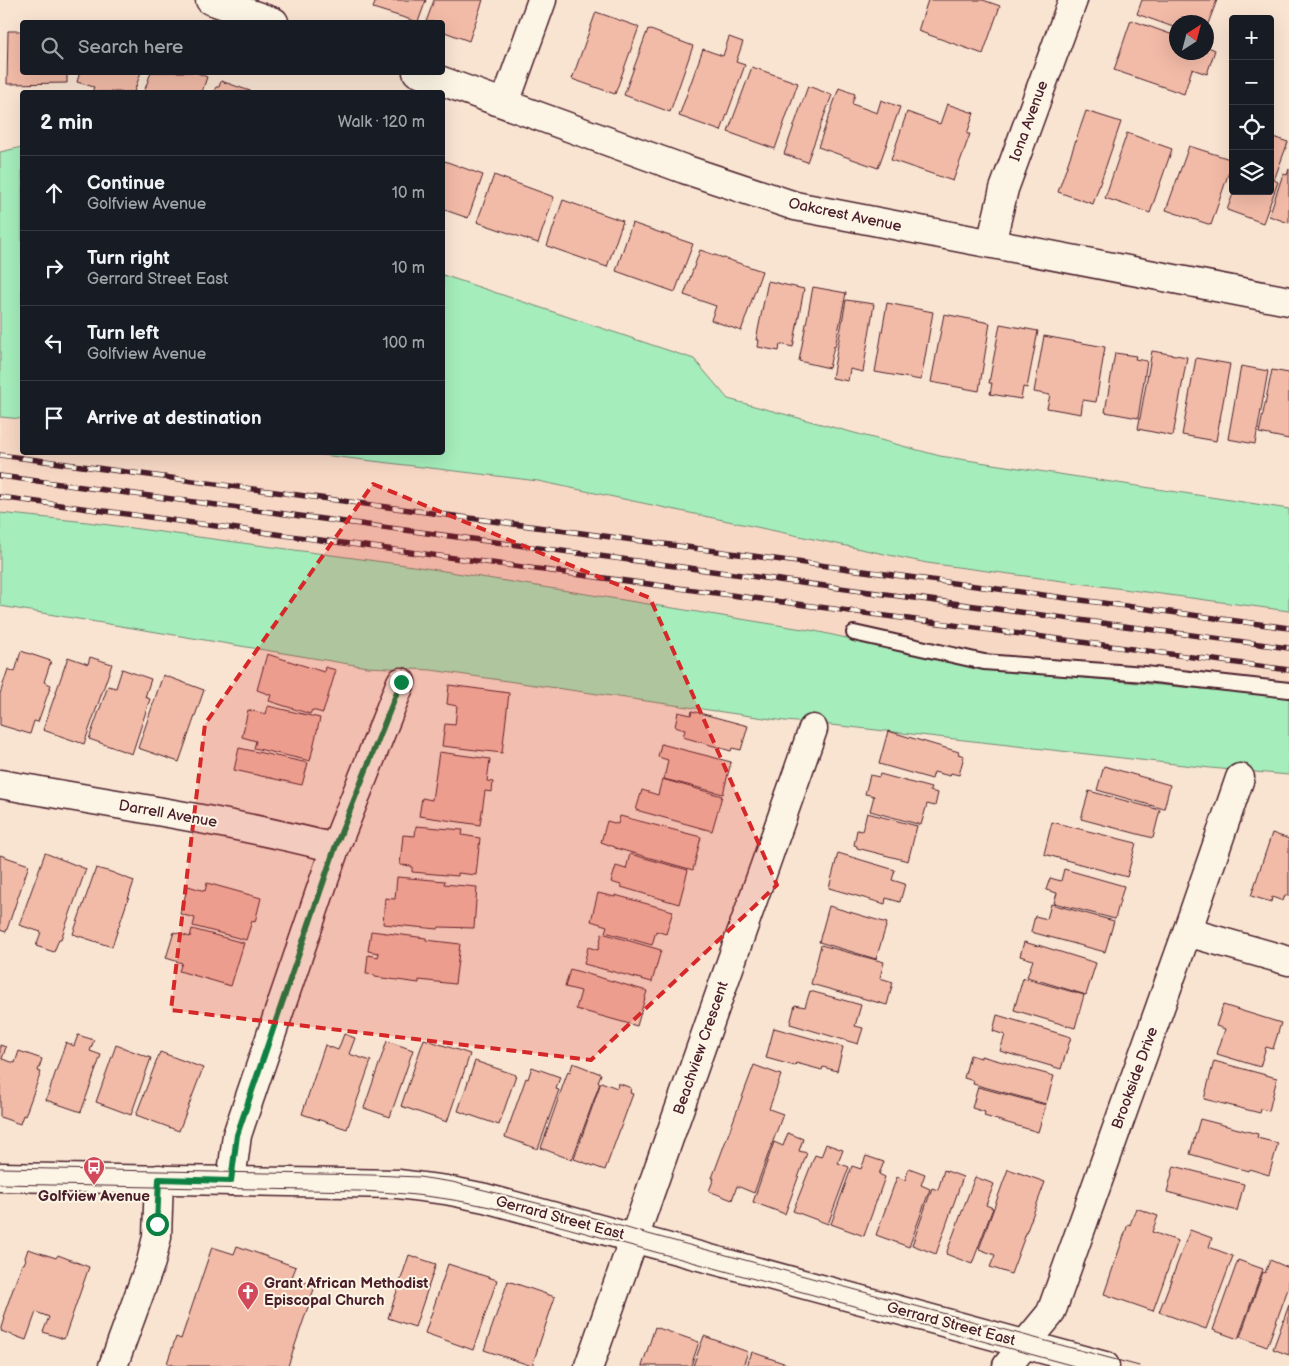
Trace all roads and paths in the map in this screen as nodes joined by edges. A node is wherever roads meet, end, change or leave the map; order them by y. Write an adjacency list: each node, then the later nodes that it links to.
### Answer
1 (210, 0): 4 (street)
2 (542, 0): 6 (street)
3 (1073, 0): 7 (street, Iona Avenue)
4 (268, 20)
5 (426, 75): 6 (street, Oakcrest Avenue)
6 (505, 103): 7 (street, Oakcrest Avenue)
7 (991, 244): 8 (street, Oakcrest Avenue)
8 (1289, 300)
9 (854, 633): 11 (lane)
10 (401, 682): 15 (street)
11 (1289, 690)
12 (814, 729): 21 (street, Beachview Crescent)
13 (1240, 778): 16 (street, Brookside Drive)
14 (0, 784): 15 (street, Darrell Avenue)
15 (335, 848): 20 (street)
16 (1187, 932): 17 (street); 22 (street, Brookside Drive)
17 (1289, 961)
18 (0, 1176): 19 (street, Gerrard Street East)
19 (159, 1179): 20 (street, Gerrard Street East); 23 (street)
20 (231, 1181): 21 (street, Gerrard Street East)
21 (634, 1238): 22 (street, Gerrard Street East); 24 (street, Beachview Crescent)
22 (1025, 1344): 25 (street, Brookside Drive); 26 (street, Gerrard Street East)
23 (113, 1366)
24 (589, 1366)
25 (1007, 1366)
26 (1105, 1366)

